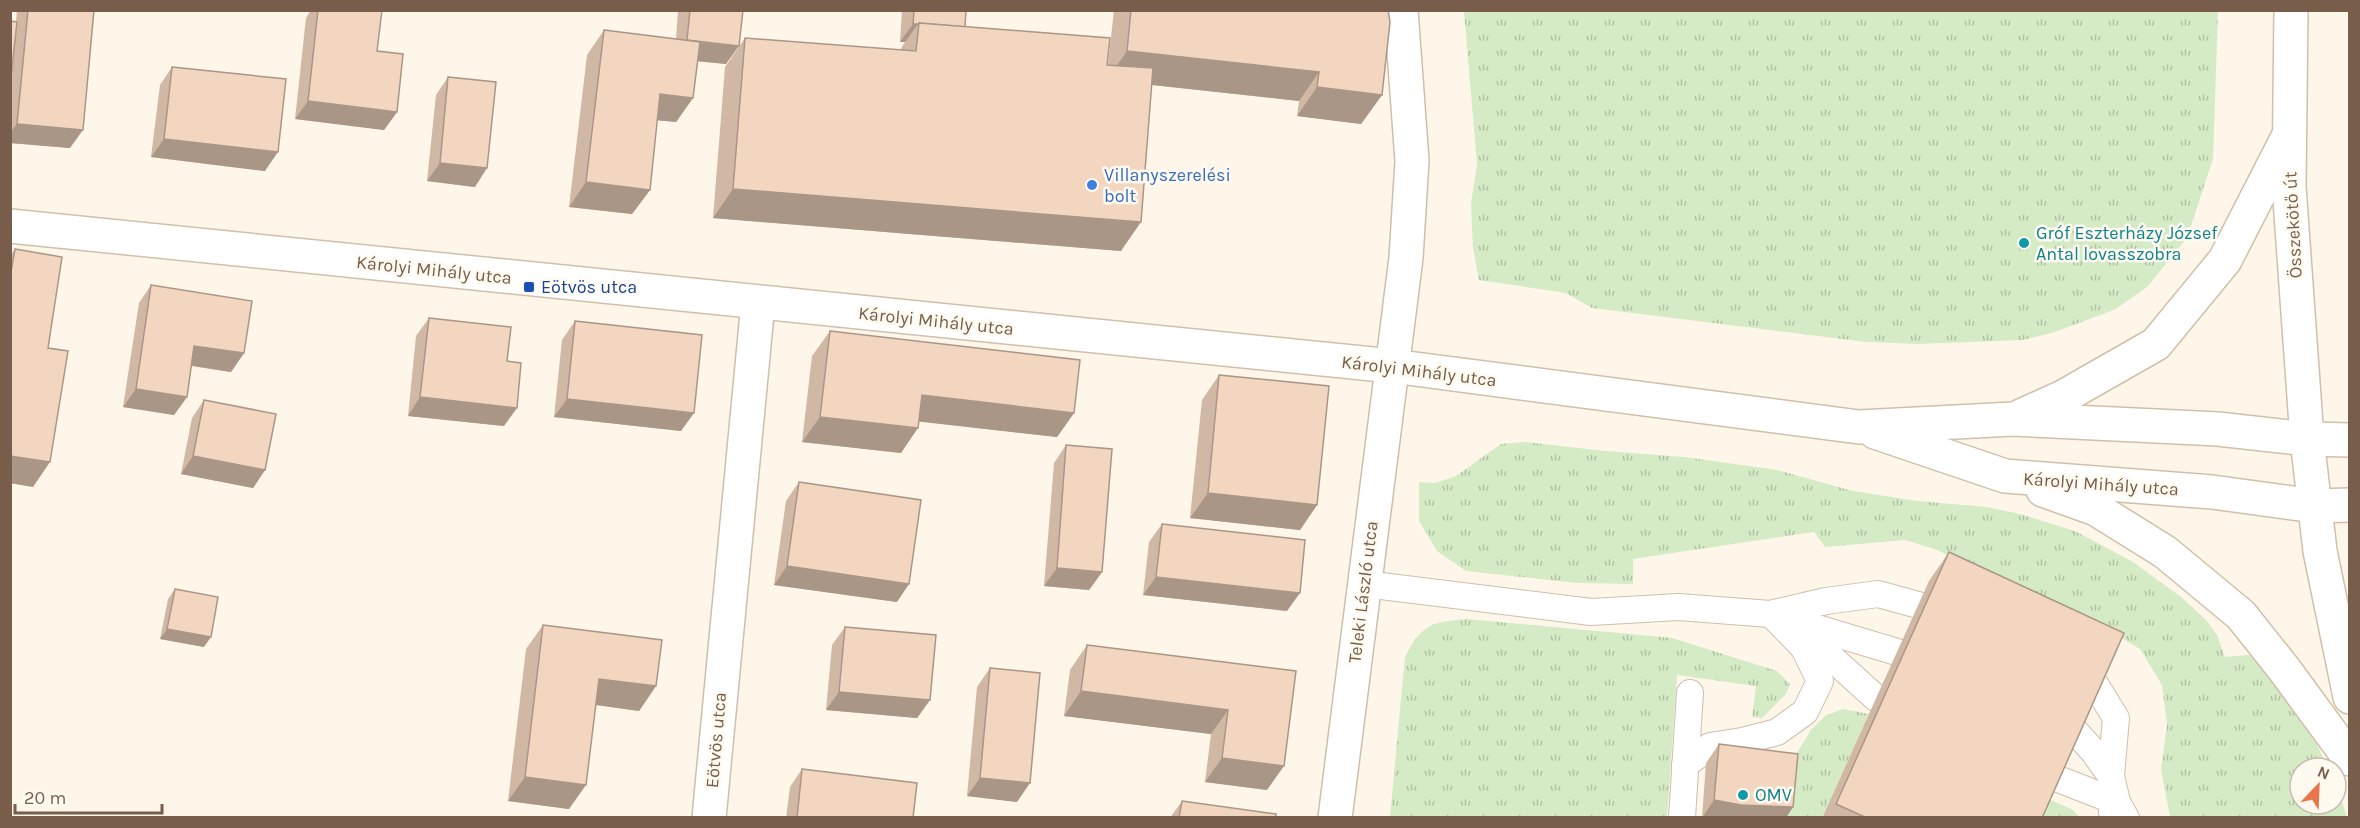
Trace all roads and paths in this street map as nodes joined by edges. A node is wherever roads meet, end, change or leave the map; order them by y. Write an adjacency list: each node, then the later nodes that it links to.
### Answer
1 (1401, 10): 6 (street, Teleki László utca)
2 (2291, 10): 3 (street, Összekötő út)
3 (2290, 133): 7 (street); 9 (street, Összekötő út)
4 (10, 226): 5 (street, Károlyi Mihály utca)
5 (758, 303): 6 (street, Károlyi Mihály utca); 32 (street, Eötvös utca)
6 (1392, 366): 8 (street, Károlyi Mihály utca); 14 (street, Teleki László utca)
7 (2013, 419): 8 (street, Károlyi Mihály utca); 9 (street, Károlyi Mihály utca)
8 (1859, 427): 11 (street, Károlyi Mihály utca)
9 (2307, 440): 10 (street, Károlyi Mihály utca); 13 (street, Összekötő út)
10 (2349, 440)
11 (2005, 476): 13 (street, Károlyi Mihály utca); 25 (street)
12 (2349, 505): 13 (street, Károlyi Mihály utca)
13 (2315, 506): 20 (street, Összekötő út)
14 (1365, 584): 16 (lane); 33 (street, Teleki László utca)
15 (1918, 605): 16 (lane)
16 (1770, 614): 17 (lane); 21 (lane); 23 (lane)
17 (1897, 652)
18 (2095, 684): 29 (lane)
19 (1690, 693): 27 (lane)
20 (2349, 697)
21 (1876, 698)
22 (2074, 730): 29 (lane)
23 (1777, 732): 24 (lane); 26 (lane)
24 (1742, 741): 27 (lane); 28 (lane)
25 (2349, 759)
26 (1764, 760)
27 (1685, 765): 34 (lane)
28 (1733, 766)
29 (2110, 776): 31 (lane)
30 (2053, 777): 31 (lane)
31 (2117, 812)
32 (709, 818)
33 (1335, 818)
34 (1682, 818)

